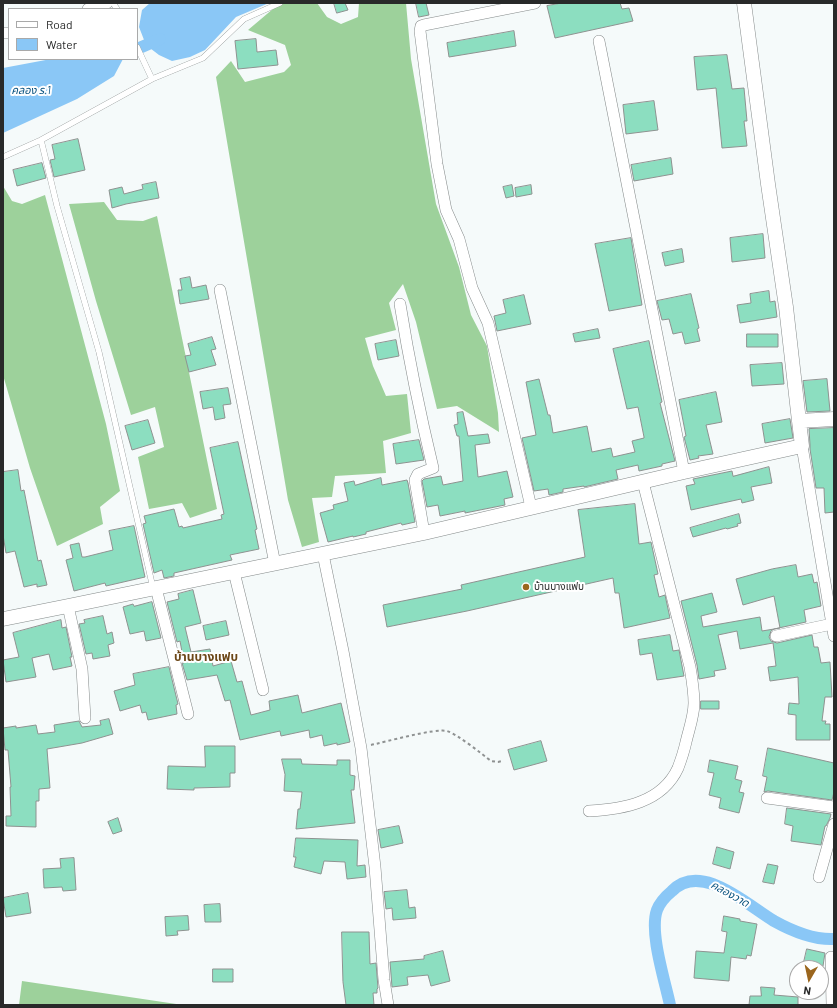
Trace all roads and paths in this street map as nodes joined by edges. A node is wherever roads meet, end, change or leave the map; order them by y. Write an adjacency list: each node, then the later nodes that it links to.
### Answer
1 (107, 3): 5 (street)
2 (280, 3): 8 (lane)
3 (534, 3): 18 (street)
4 (744, 3): 14 (street)
5 (91, 8)
6 (599, 41): 16 (street)
7 (138, 49): 8 (lane)
8 (152, 79): 9 (lane)
9 (41, 140): 10 (lane); 23 (lane)
10 (3, 157)
11 (220, 290): 21 (street)
12 (400, 304): 19 (street)
13 (834, 419): 14 (street)
14 (799, 421): 15 (street)
15 (802, 446): 16 (street); 26 (street)
16 (684, 472): 17 (street)
17 (643, 482): 18 (street); 36 (street)
18 (530, 507): 19 (street)
19 (424, 533): 20 (street)
20 (323, 554): 21 (street); 32 (street)
21 (275, 564): 22 (street)
22 (234, 572): 23 (street); 29 (street)
23 (155, 589): 24 (street); 30 (street)
24 (68, 606): 25 (street); 31 (street)
25 (3, 619)
26 (832, 624): 27 (street); 28 (street)
27 (776, 636)
28 (834, 636)
29 (263, 690)
30 (188, 714)
31 (85, 718)
32 (361, 748): 33 (path); 40 (street)
33 (502, 761)
34 (767, 798): 35 (street)
35 (834, 807)
36 (589, 812)
37 (834, 824): 38 (street)
38 (819, 877)
39 (831, 957): 41 (street)
40 (388, 1005)
41 (832, 1005)

